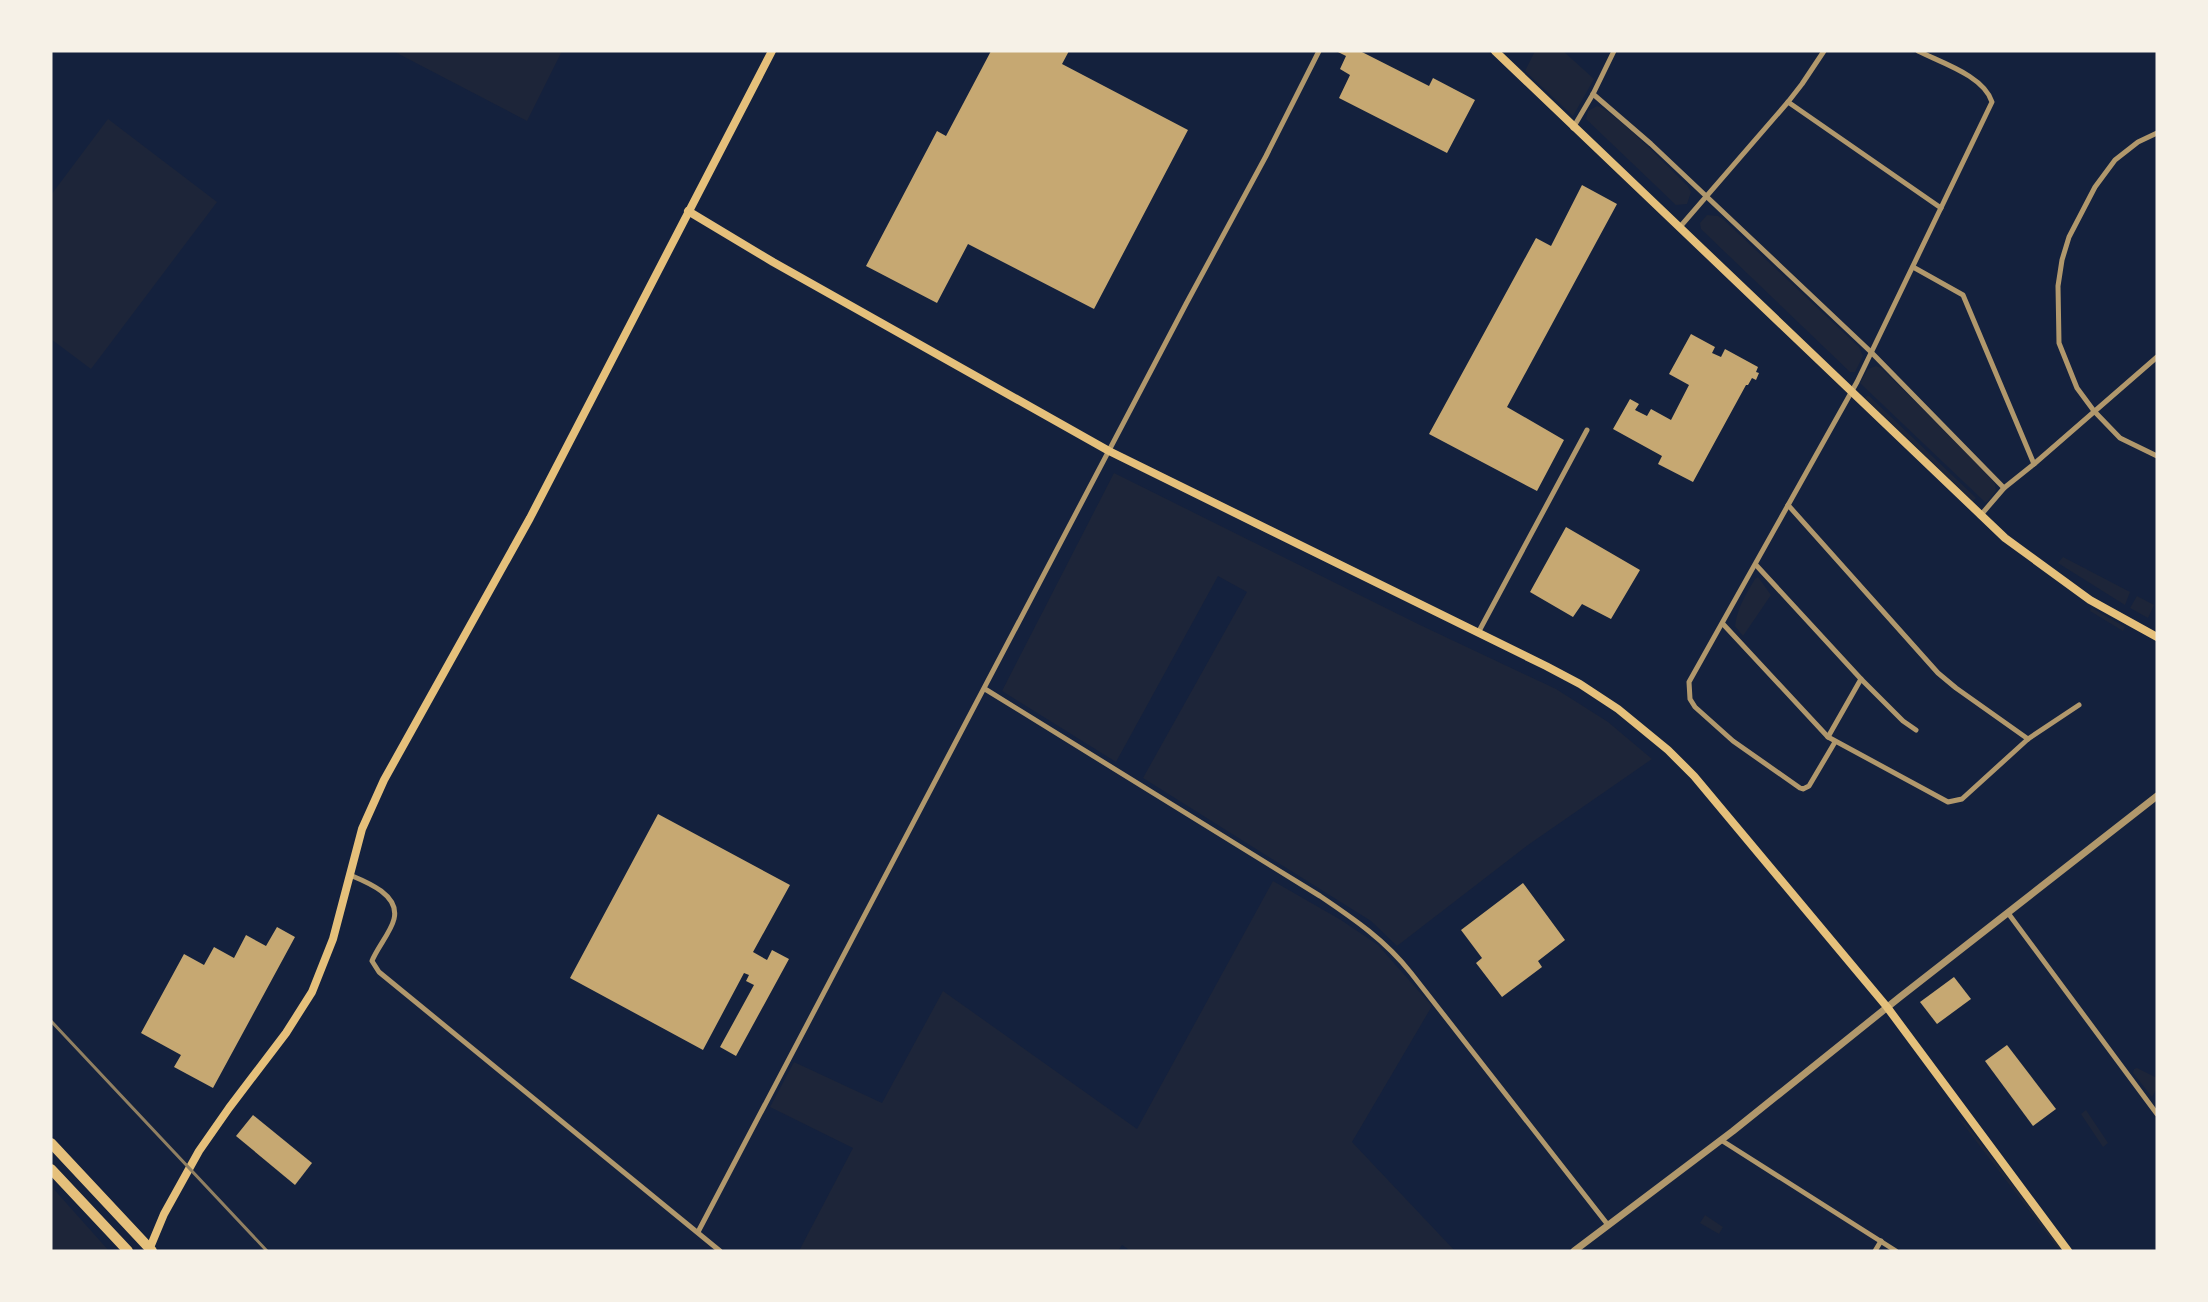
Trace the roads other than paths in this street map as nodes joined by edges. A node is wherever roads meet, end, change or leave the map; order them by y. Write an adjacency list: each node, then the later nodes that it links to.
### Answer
1 (772, 51): 13 (main road)
2 (1319, 51): 21 (street)
3 (1495, 51): 9 (main road)
4 (1614, 51): 7 (street)
5 (1824, 51): 8 (street)
6 (1918, 51): 12 (street)
7 (1593, 94): 9 (street); 11 (street)
8 (1788, 102): 11 (street); 12 (street)
9 (1573, 128): 14 (main road)
10 (2157, 134): 19 (street)
11 (1706, 198): 14 (street); 16 (street)
12 (1941, 208): 15 (street)
13 (688, 211): 21 (main road); 39 (main road)
14 (1679, 228): 18 (main road)
15 (1913, 267): 16 (street); 23 (street)
16 (1871, 352): 18 (street); 24 (street)
17 (2157, 357): 19 (street)
18 (1851, 392): 25 (street); 26 (main road)
19 (2094, 411): 22 (street); 23 (street)
20 (1587, 430): 29 (street)
21 (1109, 451): 29 (main road); 32 (street)
22 (2157, 456)
23 (2034, 464): 24 (street)
24 (2004, 488): 26 (street)
25 (1788, 505): 27 (street); 36 (street)
26 (1980, 516): 30 (main road)
27 (1756, 565): 28 (street); 31 (street)
28 (1723, 624): 35 (street); 37 (street)
29 (1478, 633): 41 (main road)
30 (2157, 637)
31 (1861, 679): 34 (street); 35 (street)
32 (985, 689): 46 (street); 47 (street)
33 (2079, 705): 36 (street)
34 (1916, 730)
35 (1828, 737): 37 (street)
36 (2028, 739): 37 (street)
37 (1835, 742)
38 (2157, 796): 40 (street)
39 (350, 875): 47 (street); 50 (main road)
40 (2008, 914): 41 (street); 42 (street)
41 (1887, 1007): 43 (street); 55 (main road)
42 (2157, 1114)
43 (1721, 1140): 46 (street); 48 (street)
44 (51, 1143): 50 (highway)
45 (51, 1169): 49 (highway)
46 (1608, 1225): 52 (street)
47 (698, 1232): 51 (street)
48 (1881, 1241): 53 (street); 54 (street)
49 (128, 1251)
50 (150, 1251)
51 (720, 1251)
52 (1574, 1251)
53 (1875, 1251)
54 (1896, 1251)
55 (2068, 1251)

